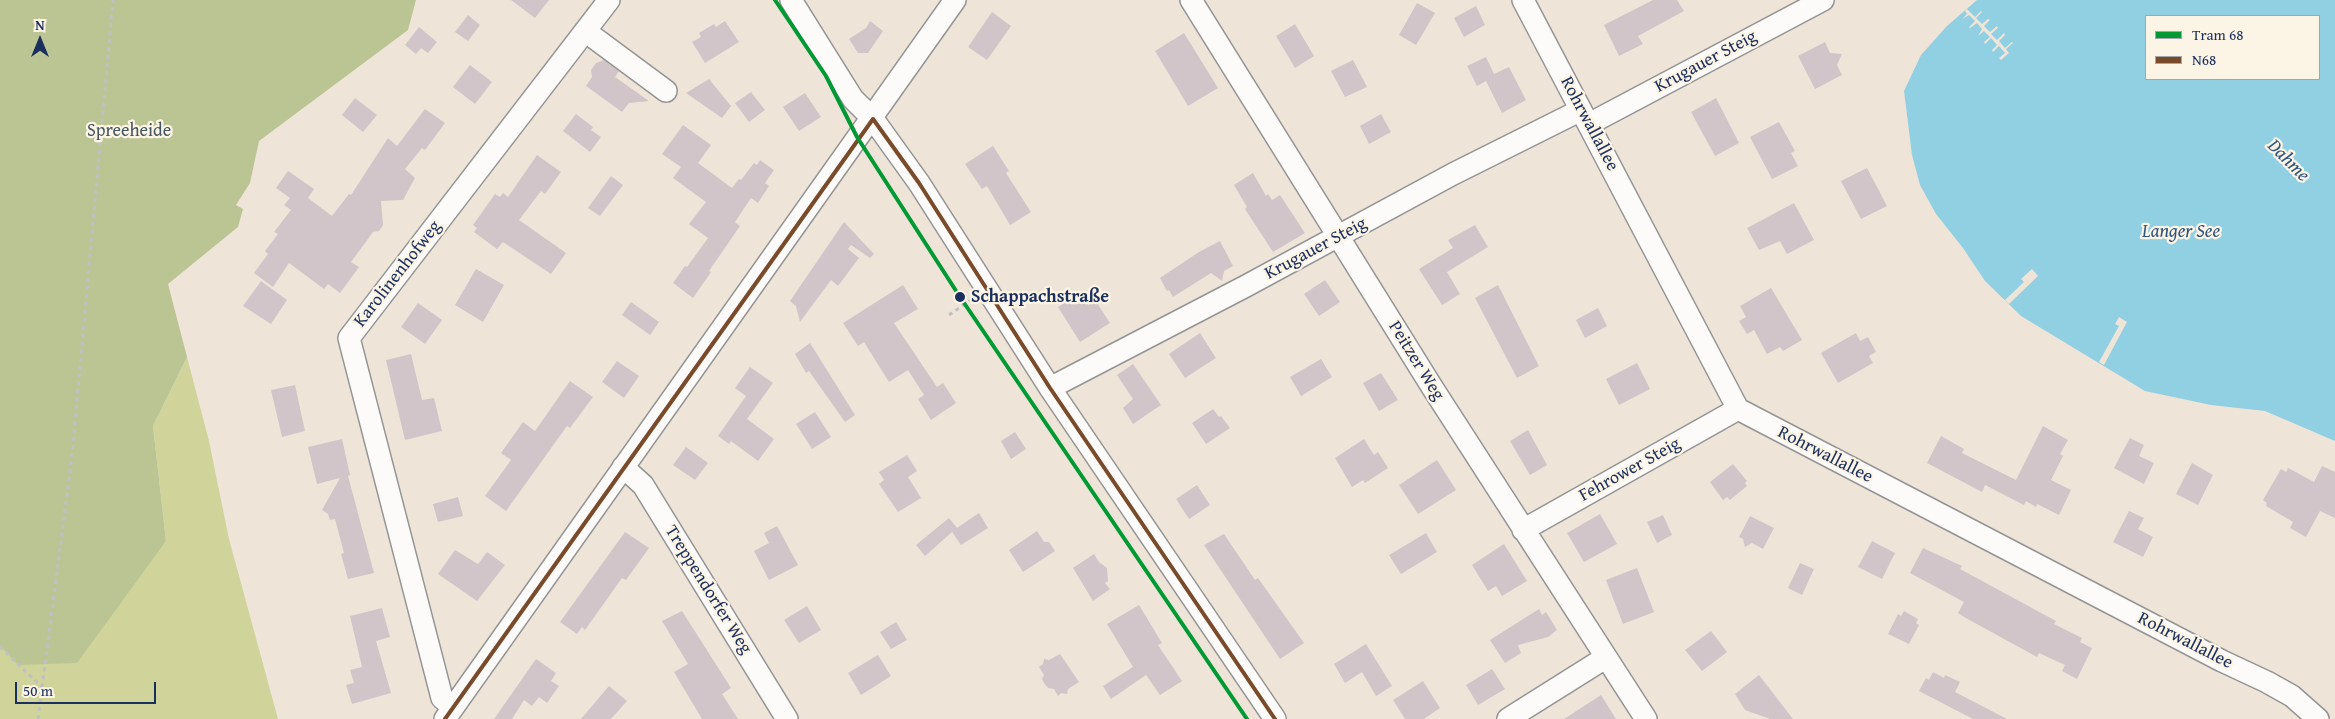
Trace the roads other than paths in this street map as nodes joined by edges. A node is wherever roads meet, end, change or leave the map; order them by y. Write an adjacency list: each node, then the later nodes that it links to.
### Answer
1 (609, 0): 7 (street, Karolinenhofweg)
2 (791, 0): 10 (street)
3 (956, 0): 10 (street)
4 (1191, 0): 11 (street, Peitzer Weg)
5 (1523, 0): 9 (street, Rohrwallallee)
6 (1823, 0): 9 (street, Krugauer Steig)
7 (585, 31): 8 (street); 17 (street, Karolinenhofweg)
8 (666, 91)
9 (1585, 117): 11 (street, Krugauer Steig); 13 (street, Rohrwallallee)
10 (873, 119): 12 (street); 14 (street)
11 (1338, 237): 12 (street, Krugauer Steig); 15 (street, Peitzer Weg)
12 (1050, 388): 19 (street)
13 (1738, 410): 15 (street, Fehrower Steig); 22 (street, Rohrwallallee)
14 (623, 467): 17 (street); 18 (street, Treppendorfer Weg)
15 (1523, 530): 16 (street, Peitzer Weg)
16 (1605, 658): 20 (street); 21 (street, Peitzer Weg)
17 (449, 713)
18 (787, 719)
19 (1275, 719)
20 (1508, 719)
21 (1646, 719)
22 (2318, 719)

